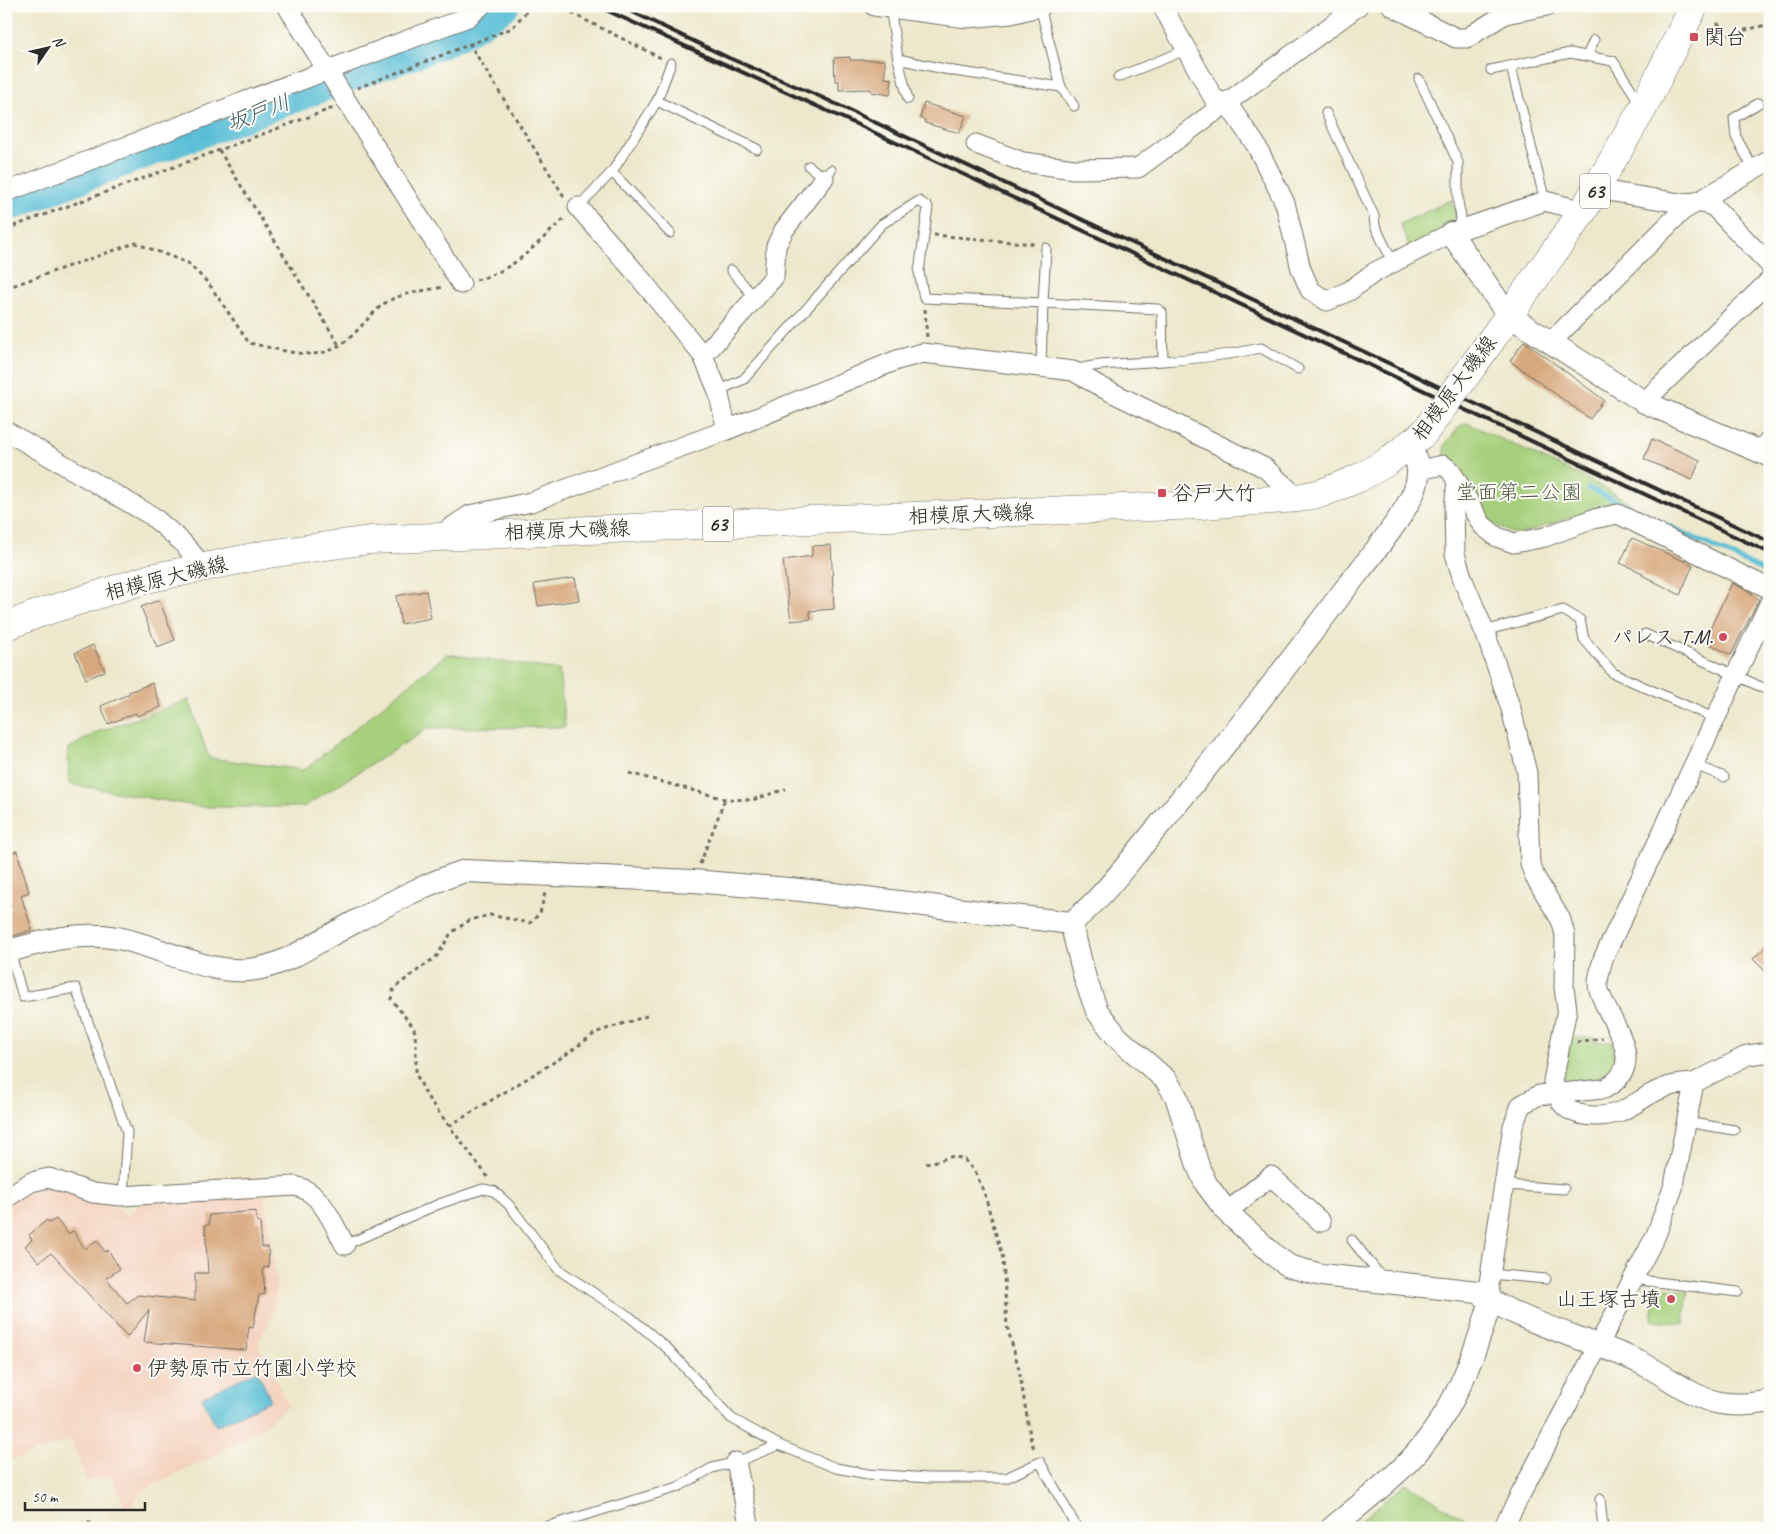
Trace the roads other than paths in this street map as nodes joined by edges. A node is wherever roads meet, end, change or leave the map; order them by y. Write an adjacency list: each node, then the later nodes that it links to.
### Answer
1 (287, 6): 18 (street)
2 (481, 6): 18 (street)
3 (1162, 6): 12 (street)
4 (1358, 6): 24 (street)
5 (1392, 6): 10 (street)
6 (1547, 6): 10 (street)
7 (1694, 6): 27 (main road, 相模原大磯線 / 63)
8 (882, 7): 9 (street); 14 (lane)
9 (1041, 7): 21 (lane)
10 (1505, 10)
11 (1594, 40): 13 (lane)
12 (1186, 50): 19 (lane); 24 (street)
13 (1587, 56): 16 (lane); 27 (lane)
14 (898, 59): 21 (lane); 22 (lane)
15 (671, 62): 23 (lane)
16 (1511, 67): 17 (lane); 37 (lane)
17 (1491, 70)
18 (326, 71): 35 (street); 47 (street)
19 (1118, 77)
20 (1419, 79): 40 (lane)
21 (1061, 88): 26 (lane)
22 (908, 99)
23 (657, 101): 30 (lane); 33 (lane)
24 (1227, 103): 29 (street); 43 (street)
25 (1759, 103): 31 (lane)
26 (1074, 106)
27 (1643, 108): 36 (main road, 相模原大磯線 / 63)
28 (1326, 113): 43 (lane)
29 (976, 144)
30 (757, 149)
31 (1762, 165): 38 (street)
32 (808, 166): 34 (lane)
33 (612, 172): 39 (lane); 41 (lane)
34 (827, 174): 48 (street)
35 (6, 192)
36 (1589, 200): 37 (street); 38 (street); 50 (main road, 相模原大磯線 / 63)
37 (1545, 201): 40 (street)
38 (1698, 202): 44 (street); 51 (street)
39 (576, 210): 52 (street)
40 (1455, 232): 43 (street); 50 (street)
41 (670, 233)
42 (1046, 248): 49 (lane)
43 (1393, 263)
44 (1770, 265)
45 (731, 270): 48 (lane)
46 (1770, 280): 58 (street)
47 (460, 284)
48 (754, 297): 52 (street)
49 (1043, 303): 53 (lane); 54 (lane); 57 (lane)
50 (1508, 315): 51 (street); 62 (main road, 相模原大磯線 / 63, bridge)
51 (1550, 343): 58 (street)
52 (703, 356): 57 (street)
53 (1163, 361): 55 (lane); 56 (lane)
54 (1041, 367): 56 (street); 60 (street)
55 (1298, 369)
56 (1074, 371): 64 (street)
57 (718, 391): 60 (street)
58 (1644, 402): 61 (street)
59 (6, 430): 66 (street)
60 (727, 430): 65 (street)
61 (1766, 449)
62 (1418, 450): 63 (street); 64 (main road, 相模原大磯線 / 63); 77 (street)
63 (1457, 481): 67 (street); 70 (street)
64 (1298, 498): 65 (main road, 相模原大磯線 / 63)
65 (440, 535): 66 (main road, 相模原大磯線 / 63)
66 (202, 566): 69 (main road, 相模原大磯線 / 63)
67 (1770, 589)
68 (1770, 602): 72 (street)
69 (6, 626)
70 (1484, 631): 74 (lane); 81 (street)
71 (1646, 634): 72 (lane)
72 (1736, 674): 73 (lane); 74 (street)
73 (1770, 691)
74 (1716, 719): 75 (street)
75 (1693, 764): 76 (lane); 81 (street)
76 (1724, 777)
77 (1071, 923): 78 (street); 88 (street)
78 (8, 952): 86 (lane)
79 (1770, 1052): 80 (street)
80 (1694, 1083): 81 (street); 82 (street)
81 (1556, 1092): 84 (street)
82 (1686, 1122): 83 (lane); 94 (street)
83 (1734, 1130)
84 (1505, 1185): 85 (lane); 92 (street)
85 (1564, 1189)
86 (124, 1195): 87 (street); 91 (street)
87 (6, 1198)
88 (1227, 1212): 89 (street); 95 (street)
89 (1316, 1212)
90 (1352, 1240): 95 (lane)
91 (345, 1245): 100 (lane)
92 (1490, 1274): 93 (lane); 97 (street)
93 (1546, 1279)
94 (1631, 1279): 96 (lane); 98 (street)
95 (1386, 1282): 97 (street)
96 (1738, 1292)
97 (1491, 1301): 98 (street); 106 (street)
98 (1598, 1345): 99 (street); 107 (street)
99 (1770, 1400)
100 (779, 1445): 101 (lane); 105 (lane)
101 (736, 1462): 103 (lane); 104 (street)
102 (1600, 1499): 108 (lane)
103 (542, 1528)
104 (750, 1528)
105 (1077, 1528)
106 (1332, 1528)
107 (1503, 1528)
108 (1603, 1528)

